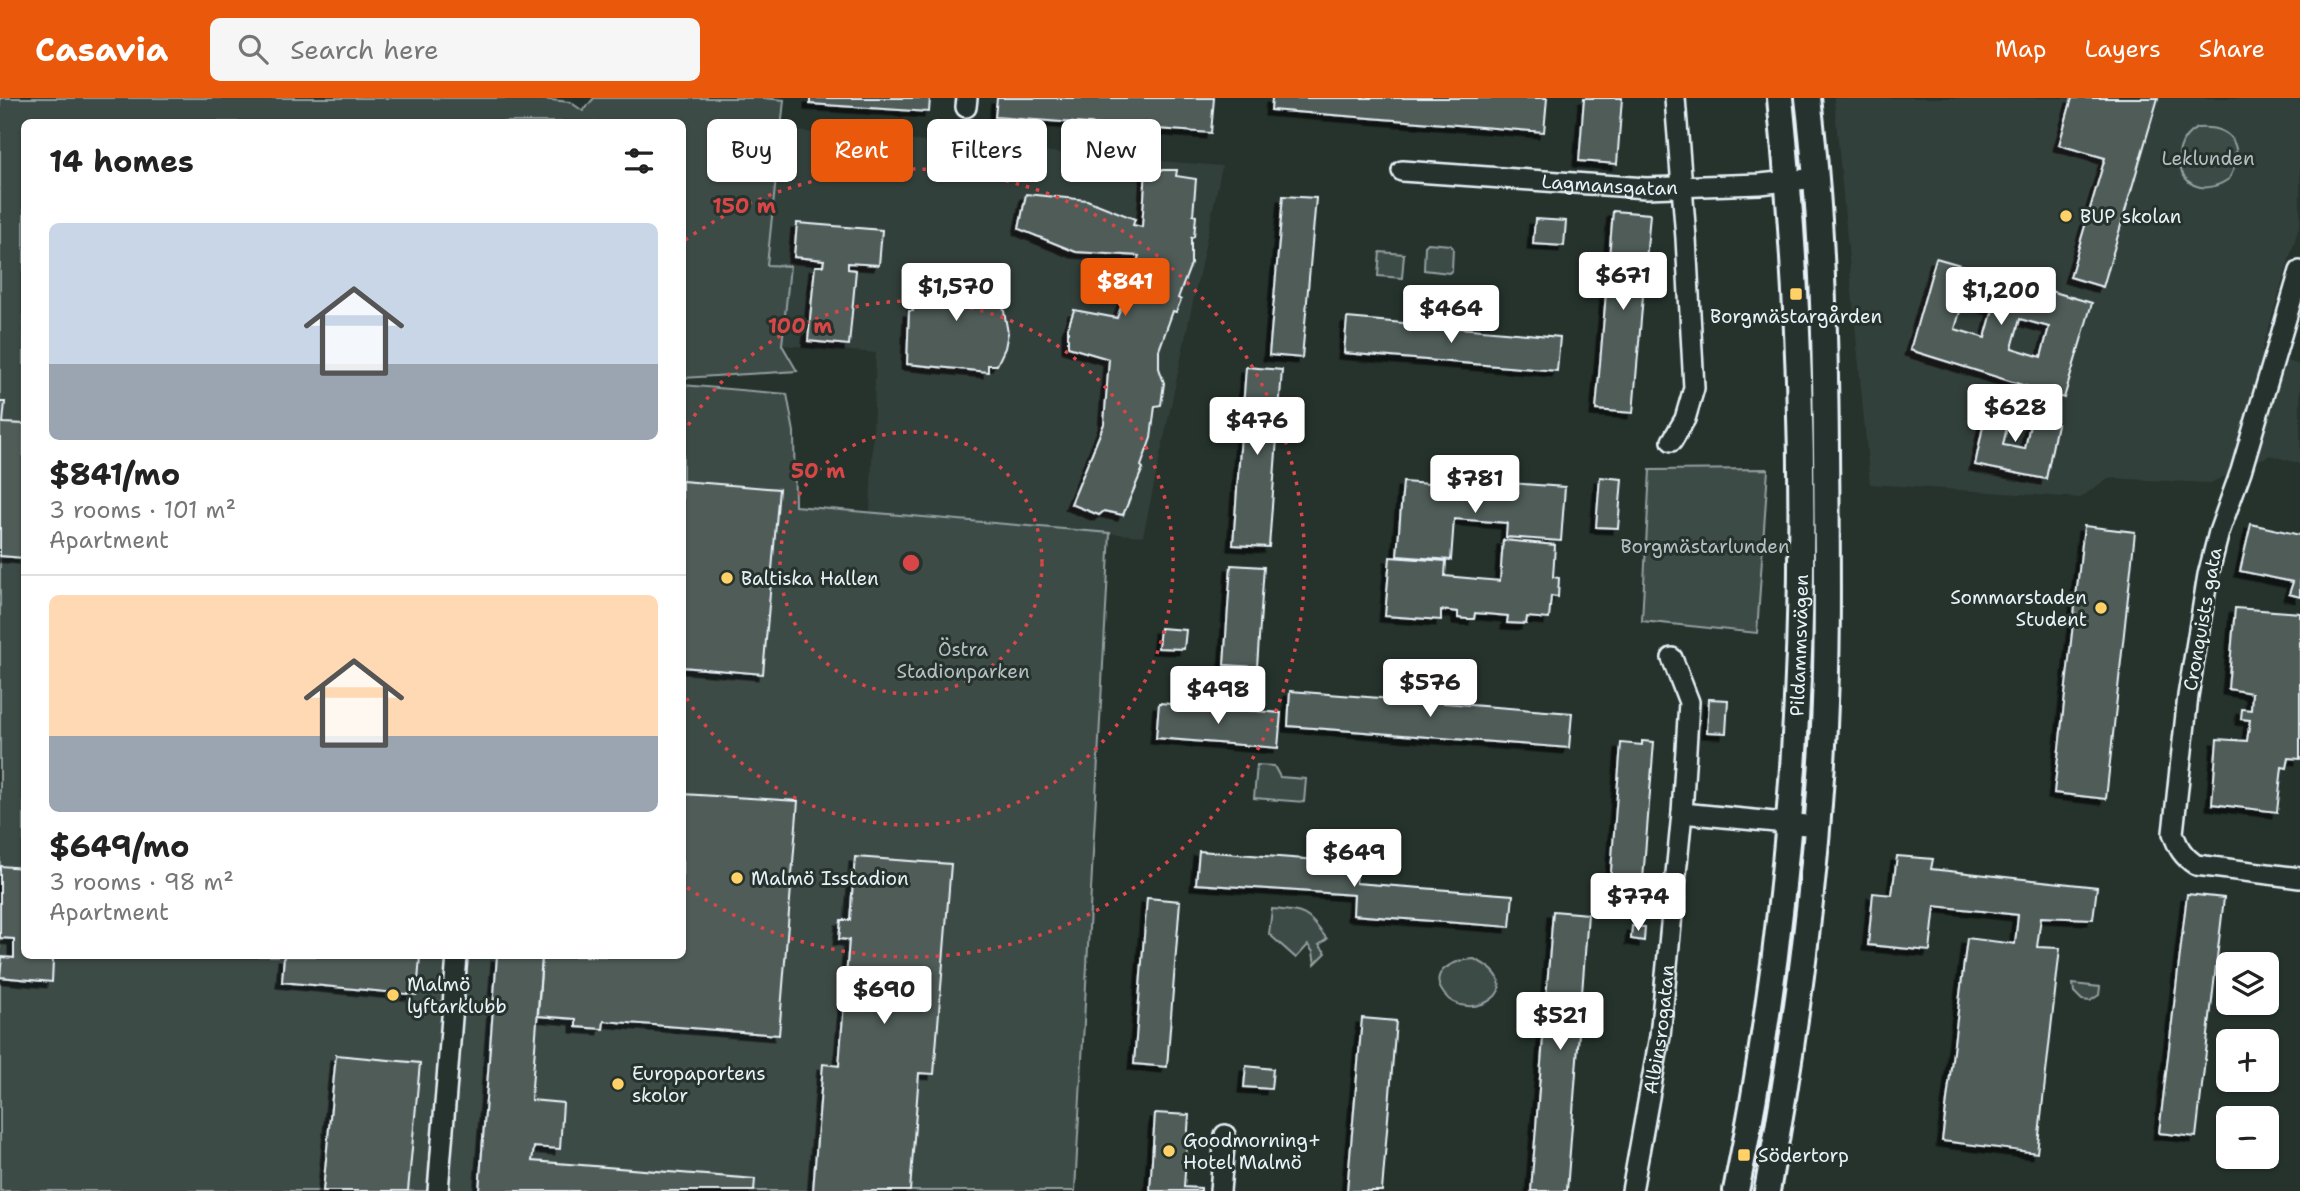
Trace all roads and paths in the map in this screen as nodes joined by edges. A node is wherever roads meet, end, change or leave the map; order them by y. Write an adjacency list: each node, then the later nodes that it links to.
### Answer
1 (1675, 98): 7 (street)
2 (1780, 98): 6 (main road, Pildammsvägen)
3 (1808, 98): 5 (main road, Pildammsvägen)
4 (1402, 172): 7 (street, Lagmansgatan)
5 (1817, 178): 6 (street, Lagmansgatan); 13 (main road, Pildammsvägen)
6 (1788, 181): 7 (street, Lagmansgatan); 12 (main road, Pildammsvägen)
7 (1682, 188): 9 (street)
8 (2300, 271): 14 (street, Cronquists gata)
9 (1672, 441)
10 (1672, 658): 11 (street, Albinsrogatan)
11 (1682, 813): 12 (street); 19 (street, Albinsrogatan)
12 (1788, 823): 13 (street); 20 (main road, Pildammsvägen)
13 (1817, 826): 21 (main road, Pildammsvägen)
14 (2300, 878)
15 (457, 959): 17 (street)
16 (1225, 1135): 18 (street)
17 (438, 1191)
18 (1220, 1191)
19 (1632, 1191)
20 (1736, 1191)
21 (1767, 1191)

